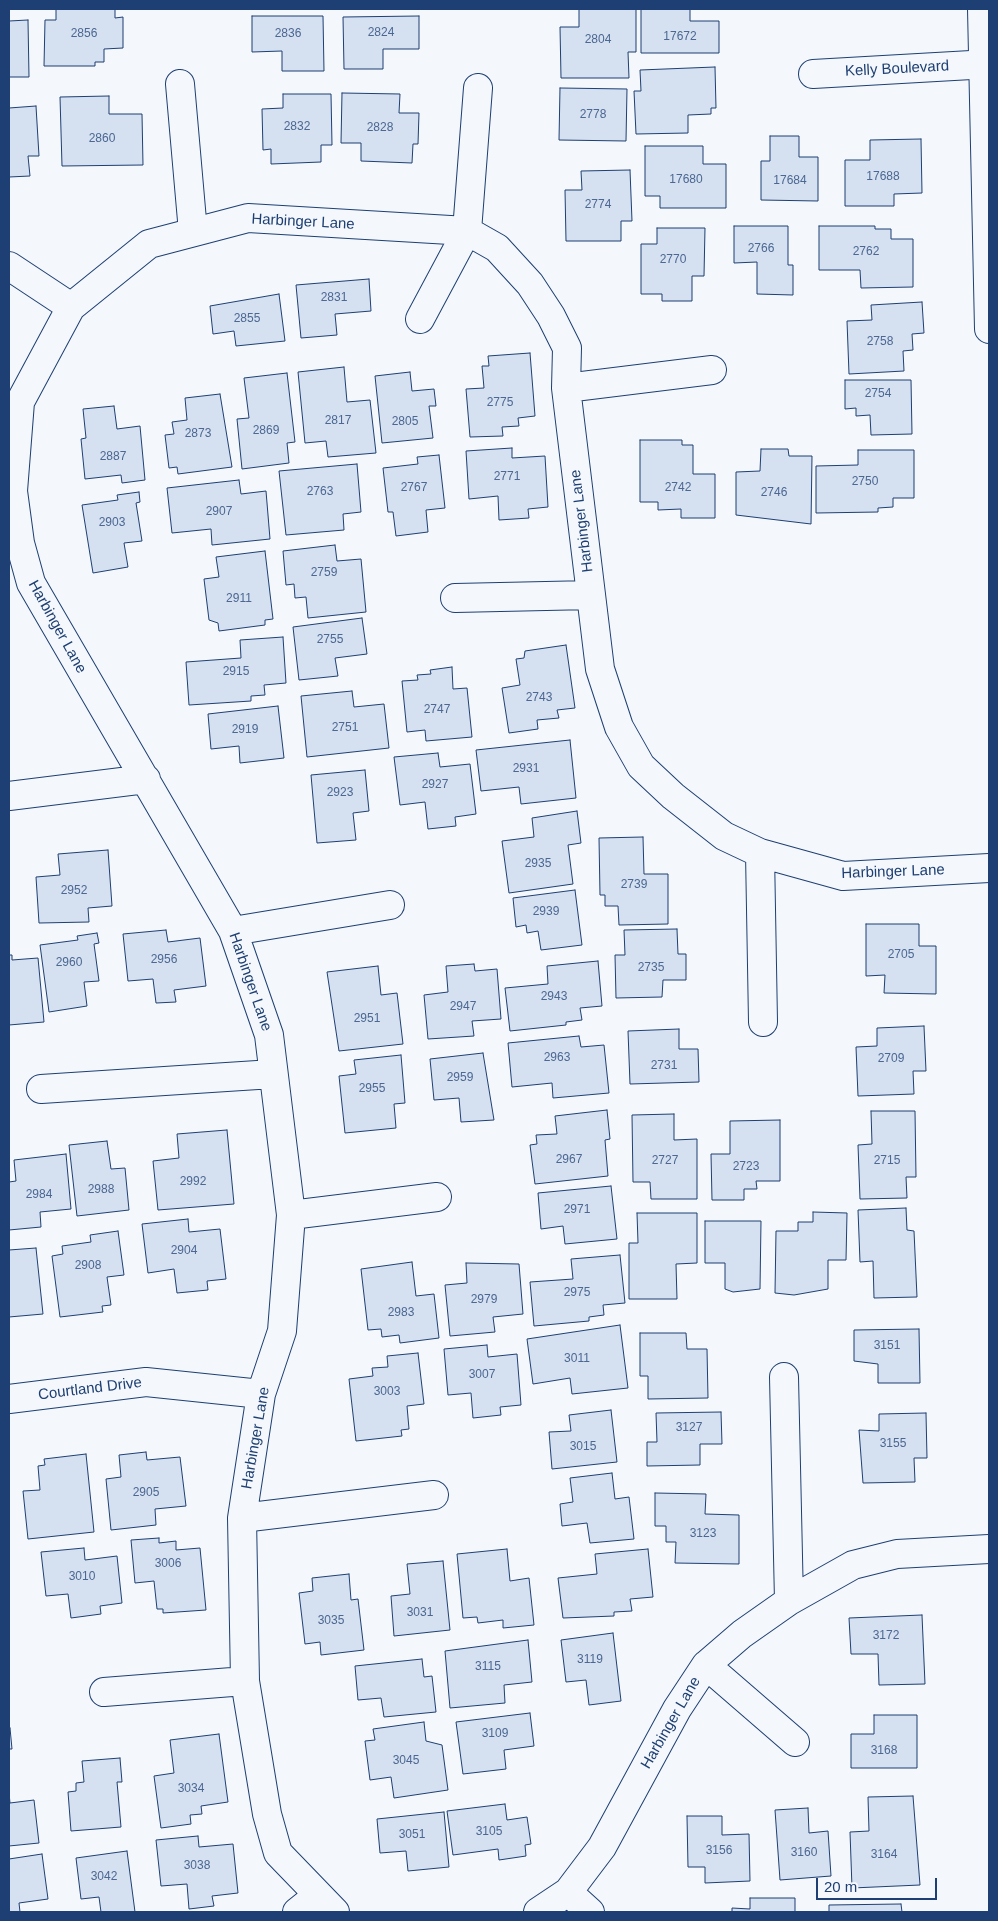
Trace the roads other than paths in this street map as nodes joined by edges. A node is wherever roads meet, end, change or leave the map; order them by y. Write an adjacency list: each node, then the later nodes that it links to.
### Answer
1 (982, 9): 2 (street)
2 (986, 64): 3 (street, Kelly Boulevard); 11 (street)
3 (813, 74)
4 (180, 84): 7 (street)
5 (478, 88): 6 (street)
6 (467, 231): 7 (street, Harbinger Lane); 10 (street); 13 (street, Harbinger Lane)
7 (193, 232): 9 (street, Harbinger Lane)
8 (9, 266): 9 (street)
9 (71, 308): 14 (street, Harbinger Lane)
10 (420, 319)
11 (989, 329)
12 (712, 370): 13 (street)
13 (566, 388): 15 (street, Harbinger Lane)
14 (11, 491): 17 (street, Harbinger Lane)
15 (591, 595): 16 (street); 19 (street, Harbinger Lane)
16 (455, 598)
17 (146, 779): 18 (street); 22 (street, Harbinger Lane)
18 (9, 796)
19 (760, 853): 20 (street, Harbinger Lane); 23 (street)
20 (989, 868)
21 (390, 905): 22 (street)
22 (233, 931): 24 (street, Harbinger Lane)
23 (764, 1022)
24 (274, 1074): 25 (street); 27 (street, Harbinger Lane)
25 (41, 1089)
26 (437, 1197): 27 (street)
27 (291, 1215): 29 (street, Harbinger Lane)
28 (784, 1377): 34 (street)
29 (261, 1394): 30 (street, Courtland Drive); 32 (street, Harbinger Lane)
30 (9, 1399)
31 (434, 1495): 32 (street)
32 (242, 1518): 36 (street, Harbinger Lane)
33 (989, 1550): 34 (street, Harbinger Lane)
34 (789, 1601): 35 (street, Harbinger Lane)
35 (706, 1665): 38 (street); 39 (street, Harbinger Lane)
36 (245, 1681): 37 (street); 40 (street, Harbinger Lane)
37 (104, 1692)
38 (795, 1742)
39 (568, 1892): 41 (street, Harbinger Lane); 42 (street)
40 (317, 1907)
41 (538, 1912)
42 (590, 1912)

